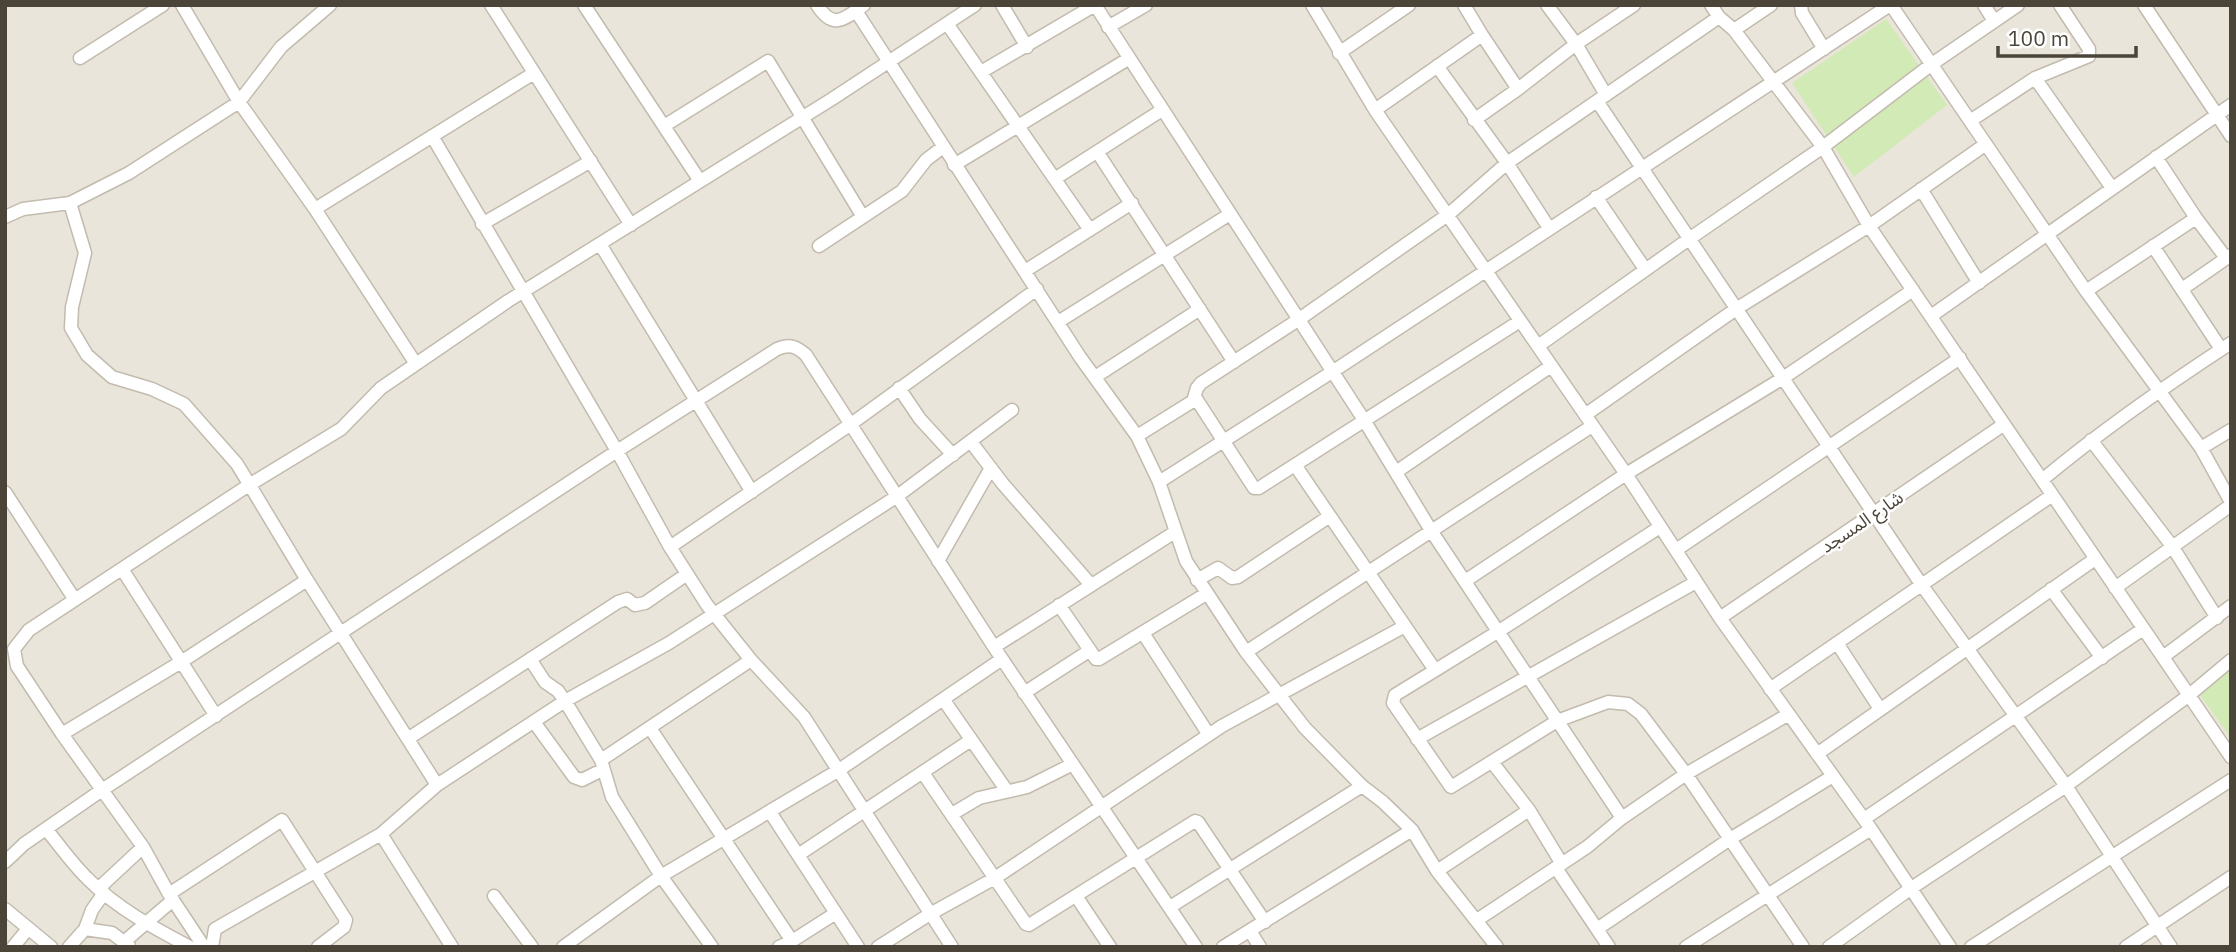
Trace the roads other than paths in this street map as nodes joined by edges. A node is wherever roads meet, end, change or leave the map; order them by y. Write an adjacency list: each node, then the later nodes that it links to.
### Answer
1 (163, 5): 35 (street)
2 (182, 5): 46 (street)
3 (330, 5): 46 (street)
4 (491, 5): 41 (street)
5 (584, 5): 55 (street)
6 (817, 5): 24 (street)
7 (975, 5): 27 (street)
8 (1002, 5): 32 (street)
9 (1095, 5): 28 (street); 32 (street)
10 (1146, 5): 28 (street)
11 (1312, 5): 34 (street)
12 (1409, 5): 34 (street)
13 (1464, 5): 30 (street)
14 (1547, 5): 31 (street)
15 (1634, 5): 31 (street)
16 (1711, 5): 25 (street)
17 (1771, 5): 29 (street)
18 (1801, 5): 33 (street)
19 (1891, 5): 33 (street); 38 (street)
20 (1984, 5): 26 (street)
21 (2018, 5): 26 (street)
22 (2060, 5): 42 (street)
23 (2147, 6): 50 (street)
24 (860, 8): 37 (street)
25 (1719, 17): 29 (street); 45 (street)
26 (1994, 21): 38 (street)
27 (948, 25): 37 (street); 40 (street)
28 (1108, 27): 36 (street)
29 (1734, 30): 43 (street)
30 (1482, 35): 39 (street); 44 (street)
31 (1576, 44): 44 (street); 45 (street)
32 (1027, 47): 40 (street)
33 (1824, 49): 43 (street)
34 (1339, 53): 49 (street)
35 (80, 58)
36 (1128, 59): 48 (street); 54 (street)
37 (889, 63): 51 (street); 59 (street)
38 (1932, 64): 53 (street); 60 (street)
39 (1437, 66): 49 (street); 52 (street)
40 (981, 72): 54 (street)
41 (534, 73): 56 (street); 63 (street)
42 (2035, 78): 53 (street); 69 (street)
43 (1775, 82): 60 (street); 66 (street)
44 (1518, 89): 52 (street)
45 (1602, 98): 64 (street); 66 (street)
46 (239, 102): 72 (street); 74 (street)
47 (2231, 104): 50 (street)
48 (1162, 110): 61 (street); 75 (street)
49 (1375, 110): 76 (street)
50 (2216, 115): 57 (street); 62 (street)
51 (802, 118): 55 (street); 68 (street); 78 (street)
52 (1475, 120): 64 (street)
53 (1970, 121): 58 (street)
54 (1018, 125): 65 (street); 67 (street)
55 (664, 126): 68 (street)
56 (432, 136): 74 (street); 80 (street)
57 (2231, 136)
58 (1986, 144): 70 (street); 85 (street)
59 (943, 147): 65 (street); 78 (street)
60 (1823, 148): 82 (street); 86 (street)
61 (1098, 153): 67 (street); 73 (street)
62 (2157, 157): 69 (street); 79 (street)
63 (591, 161): 80 (street); 81 (street)
64 (1507, 163): 76 (street); 83 (street)
65 (954, 164): 93 (street)
66 (1641, 168): 71 (street); 86 (street)
67 (1056, 178): 84 (street)
68 (700, 181): 81 (street)
69 (2112, 188): 85 (street)
70 (1921, 189): 82 (street); 95 (street)
71 (1597, 197): 83 (street); 92 (street)
72 (70, 203): 77 (street); 140 (street)
73 (1132, 203): 84 (street); 90 (street)
74 (315, 209): 111 (street)
75 (1230, 214): 90 (street); 104 (street)
76 (1449, 214): 94 (street); 104 (street)
77 (5, 217)
78 (863, 217): 88 (street)
79 (2196, 218): 89 (street); 91 (street)
80 (482, 224): 100 (street)
81 (631, 225): 87 (street)
82 (1869, 226): 98 (street); 102 (street)
83 (1549, 228): 94 (street)
84 (1090, 230): 93 (street)
85 (2047, 235): 95 (street); 99 (street)
86 (1689, 239): 92 (street); 102 (street)
87 (600, 244): 100 (street); 119 (street)
88 (819, 246)
89 (2153, 246): 97 (street); 99 (street)
90 (1166, 254): 101 (street); 106 (street)
91 (2229, 256): 97 (street)
92 (1645, 269): 107 (street)
93 (1026, 271): 96 (street)
94 (1487, 271): 105 (street); 113 (street)
95 (1979, 283): 103 (street)
96 (1037, 289): 106 (street); 116 (street)
97 (2182, 289): 108 (street)
98 (1913, 290): 103 (street); 115 (street)
99 (2085, 291): 117 (street)
100 (523, 292): 111 (street); 132 (street)
101 (1200, 309): 110 (street); 114 (street)
102 (1736, 309): 115 (street); 122 (street)
103 (1931, 316): 109 (street)
104 (1298, 320): 110 (street); 113 (street)
105 (1520, 321): 107 (street); 121 (street)
106 (1058, 322): 114 (street)
107 (1538, 346): 112 (street)
108 (2226, 346): 117 (street)
109 (1960, 358): 124 (street); 130 (street)
110 (1234, 362): 118 (street)
111 (416, 364): 140 (street)
112 (1551, 366): 122 (street); 136 (street)
113 (1332, 372): 121 (street); 128 (street)
114 (1095, 377): 126 (street)
115 (1783, 378): 130 (street); 137 (street)
116 (899, 388): 123 (street); 133 (street)
117 (2159, 390): 127 (street); 131 (street)
118 (1195, 397): 126 (street); 128 (street)
119 (696, 401): 123 (street); 132 (street); 142 (street)
120 (1012, 410): 129 (street)
121 (1364, 420): 134 (street); 136 (street)
122 (1588, 420): 137 (street); 150 (street)
123 (851, 424): 142 (street); 144 (street)
124 (2004, 425): 138 (street); 146 (street, شارع المسجد)
125 (2231, 430): 131 (street)
126 (1137, 436): 139 (street)
127 (2091, 440): 138 (street); 151 (street)
128 (1223, 441): 134 (street); 139 (street)
129 (971, 442): 133 (street); 135 (street)
130 (1829, 446): 146 (street); 153 (street)
131 (2201, 448): 145 (street)
132 (617, 451): 152 (street); 178 (street)
133 (953, 455): 144 (street)
134 (1295, 465): 147 (street)
135 (992, 468): 155 (street); 164 (street)
136 (1396, 472): 150 (street)
137 (1626, 474): 148 (street); 161 (street)
138 (2042, 480): 143 (street)
139 (1159, 482): 149 (street)
140 (249, 485): 156 (street); 159 (street)
141 (5, 492): 168 (street)
142 (752, 492): 152 (street)
143 (2051, 496): 154 (street); 163 (street)
144 (896, 497): 155 (street); 171 (street)
145 (2231, 503): 151 (street)
146 (1874, 514): 163 (street); 172 (street, شارع المسجد)
147 (1330, 516): 157 (street); 160 (street)
148 (1660, 527): 153 (street); 176 (street)
149 (1175, 532): 160 (street); 164 (street)
150 (1432, 532): 157 (street); 161 (street)
151 (2172, 546): 165 (street); 173 (street)
152 (670, 547): 158 (street)
153 (1676, 550): 162 (street)
154 (2095, 559): 165 (street); 166 (street)
155 (938, 561): 180 (street)
156 (122, 569): 168 (street); 190 (street)
157 (1369, 573): 174 (street); 183 (street)
158 (687, 574): 171 (street); 186 (street)
159 (307, 580): 178 (street); 190 (street)
160 (1197, 580): 167 (street)
161 (1465, 582): 176 (street)
162 (1696, 582): 172 (street); 192 (street)
163 (1921, 584): 179 (street); 181 (street)
164 (1091, 585): 169 (street)
165 (2115, 588): 175 (street)
166 (2051, 589): 181 (street); 185 (street)
167 (1206, 594): 177 (street); 183 (street)
168 (75, 600): 206 (street)
169 (1059, 605): 180 (street); 182 (street)
170 (2231, 606): 173 (street)
171 (713, 615): 188 (street); 198 (street)
172 (1720, 618): 193 (street)
173 (2217, 618): 184 (street)
174 (1405, 626): 191 (street); 195 (street)
175 (2143, 629): 184 (street); 185 (street)
176 (1499, 631): 191 (street); 192 (street)
177 (1143, 633): 182 (street); 207 (street)
178 (342, 634): 201 (street); 208 (street)
179 (1837, 643): 193 (street); 199 (street)
180 (994, 647): 187 (street)
181 (1966, 648): 199 (street); 202 (street)
182 (1090, 651): 194 (street)
183 (1246, 652): 195 (street)
184 (2164, 657): 196 (street)
185 (2102, 658): 202 (street)
186 (530, 659): 198 (street); 208 (street)
187 (1002, 659): 194 (street); 197 (street)
188 (751, 660): 205 (street); 216 (street)
189 (2231, 660): 196 (street)
190 (181, 662): 201 (street); 206 (street)
191 (1435, 670): 209 (street)
192 (1527, 676): 203 (street); 209 (street)
193 (1770, 689): 200 (street)
194 (1024, 693): 214 (street)
195 (1279, 696): 207 (street); 222 (street)
196 (2188, 696): 212 (street); 223 (street)
197 (943, 699): 210 (street); 216 (street)
198 (565, 701): 204 (street); 215 (street)
199 (1880, 709): 211 (street)
200 (1789, 714): 211 (street); 218 (street)
201 (216, 716): 224 (street)
202 (2018, 716): 223 (street); 232 (street)
203 (1558, 721): 213 (street); 218 (street); 231 (street)
204 (534, 722): 215 (street); 221 (street)
205 (650, 728): 215 (street); 236 (street)
206 (62, 734): 224 (street)
207 (1209, 735): 226 (street)
208 (409, 738): 221 (street)
209 (1418, 739): 213 (street)
210 (971, 740): 217 (street); 225 (street)
211 (1817, 754): 219 (street)
212 (2231, 757)
213 (1492, 762): 227 (street)
214 (1073, 764): 225 (street); 226 (street)
215 (601, 765): 247 (street)
216 (839, 770): 228 (street); 229 (street)
217 (923, 773): 228 (street); 230 (street)
218 (1686, 774): 231 (street); 237 (street)
219 (1833, 776): 232 (street); 237 (street)
220 (2231, 779): 241 (street)
221 (437, 785): 235 (street)
222 (1362, 786): 234 (street); 244 (street)
223 (2066, 786): 241 (street); 250 (street)
224 (102, 790): 233 (street); 238 (street)
225 (1007, 791): 230 (street)
226 (1102, 807): 240 (street); 249 (street)
227 (1529, 810): 243 (street); 245 (street)
228 (866, 812): 239 (street); 259 (street)
229 (770, 813): 236 (street); 239 (street)
230 (952, 814): 249 (street)
231 (1622, 818): 243 (street)
232 (1868, 824): 250 (street); 254 (street)
233 (46, 830): 242 (street); 251 (street)
234 (1412, 830): 245 (street); 261 (street)
235 (381, 834): 246 (street); 278 (street)
236 (722, 838): 247 (street); 268 (street)
237 (1730, 839): 254 (street); 265 (street)
238 (143, 847): 251 (street); 255 (street)
239 (799, 855): 258 (street)
240 (1136, 856): 244 (street); 253 (street); 256 (street)
241 (2112, 856): 263 (street); 296 (street)
242 (5, 862)
243 (1559, 866): 260 (street); 265 (street)
244 (1230, 870): 256 (street); 261 (street)
245 (1437, 871): 260 (street)
246 (316, 872): 255 (street); 276 (street); 277 (street)
247 (661, 876): 280 (street); 281 (street)
248 (2231, 877): 263 (street)
249 (995, 878): 253 (street); 259 (street)
250 (1910, 889): 294 (street); 295 (street)
251 (101, 891): 262 (street); 264 (street)
252 (494, 896): 279 (street)
253 (1076, 896): 286 (street)
254 (1768, 896): 292 (street); 293 (street)
255 (171, 897): 262 (street); 275 (street)
256 (1170, 907): 287 (street)
257 (5, 909): 266 (street)
258 (836, 913): 268 (street); 283 (street)
259 (930, 914): 284 (street); 285 (street)
260 (1477, 920): 269 (street)
261 (1265, 922): 267 (street)
262 (146, 923): 270 (street); 274 (street)
263 (2157, 926): 297 (street); 298 (street)
264 (85, 929): 270 (street); 273 (street)
265 (1597, 929): 291 (street)
266 (27, 930): 271 (street); 272 (street)
267 (1250, 931): 288 (street); 289 (street)
268 (792, 941): 282 (street)
269 (1494, 943): 290 (street)
270 (127, 944)
271 (13, 947)
272 (51, 947)
273 (69, 947)
274 (190, 947)
275 (204, 947)
276 (212, 947)
277 (318, 947)
278 (452, 947)
279 (532, 947)
280 (563, 947)
281 (712, 947)
282 (779, 947)
283 (858, 947)
284 (878, 947)
285 (953, 947)
286 (1110, 947)
287 (1196, 947)
288 (1223, 947)
289 (1260, 947)
290 (1479, 947)
291 (1609, 947)
292 (1686, 947)
293 (1803, 947)
294 (1829, 947)
295 (1950, 947)
296 (1971, 947)
297 (2126, 947)
298 (2171, 947)

